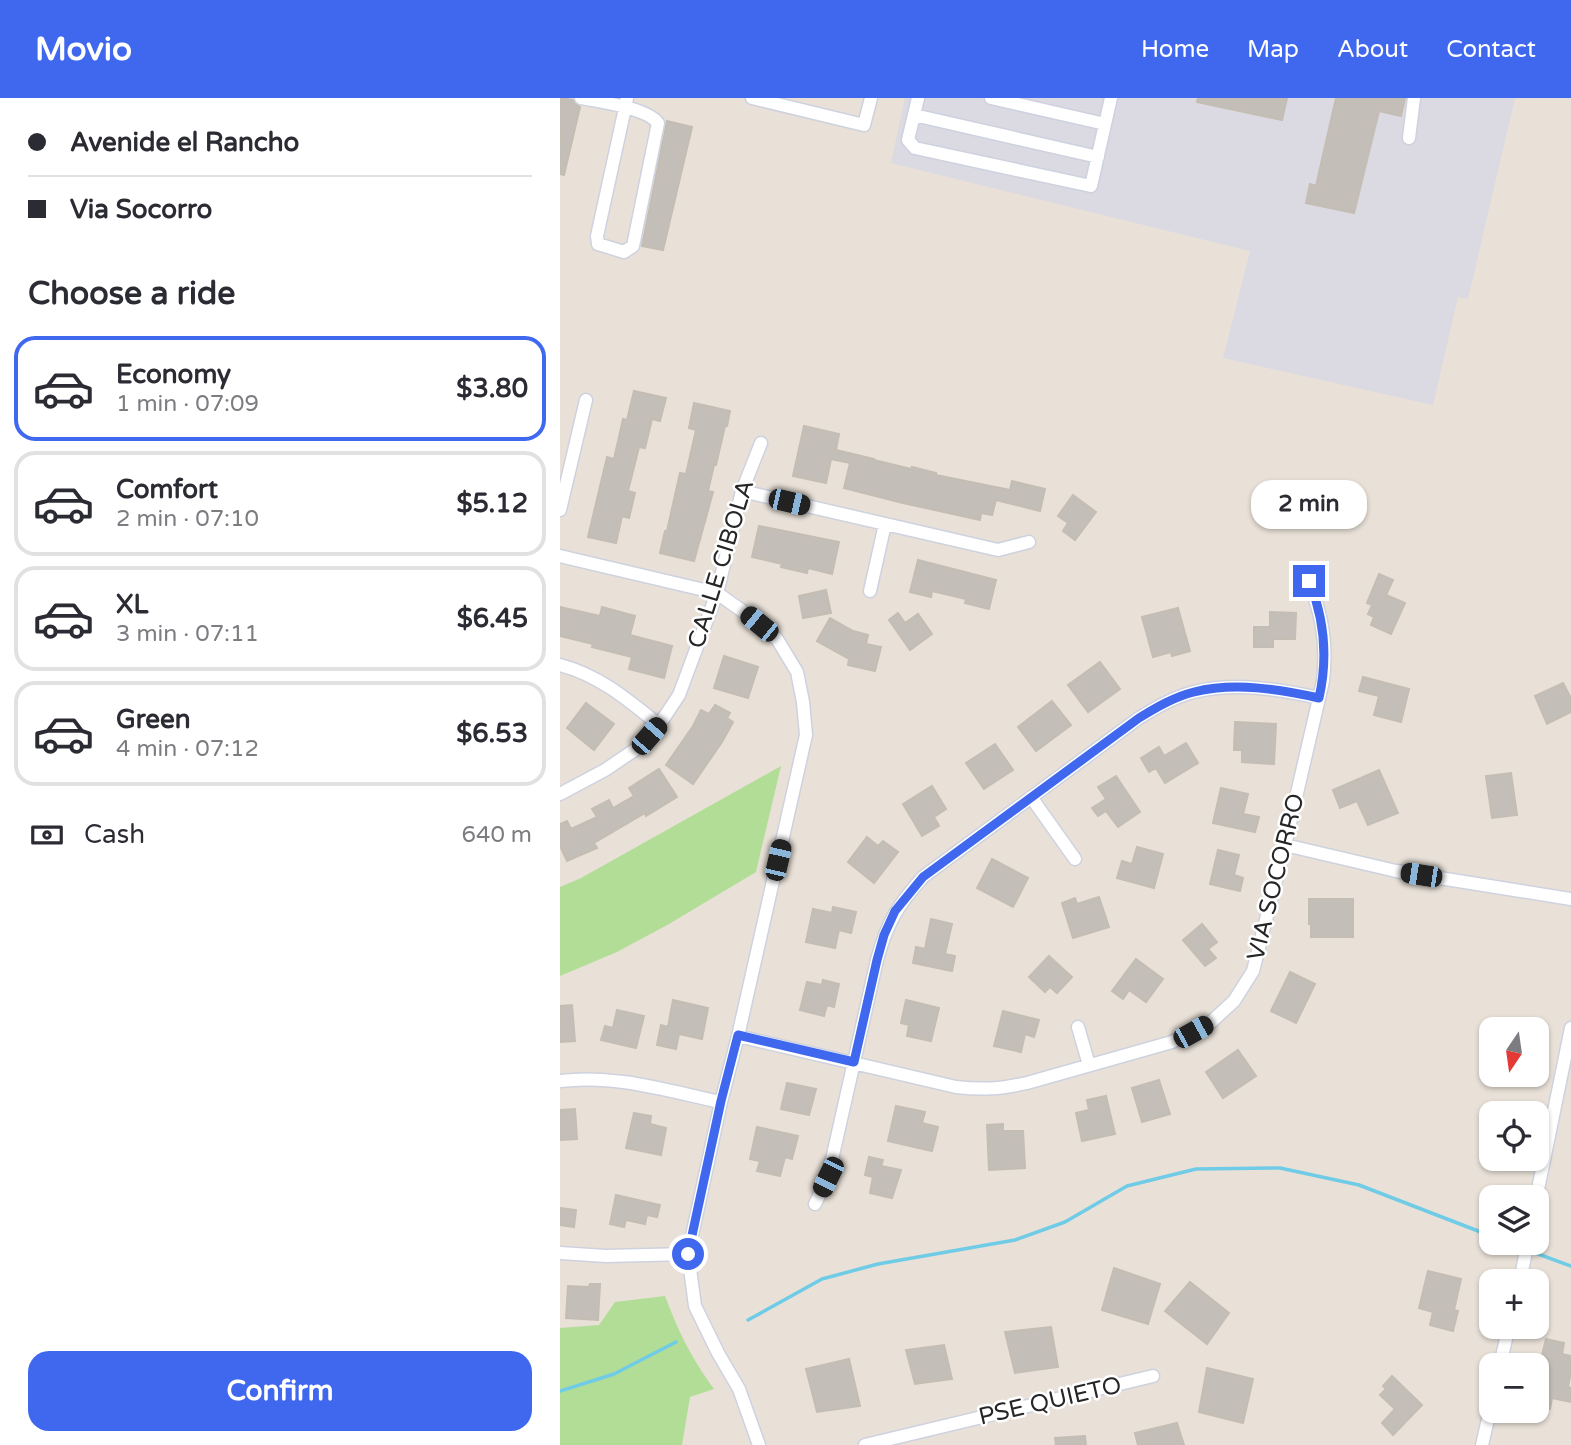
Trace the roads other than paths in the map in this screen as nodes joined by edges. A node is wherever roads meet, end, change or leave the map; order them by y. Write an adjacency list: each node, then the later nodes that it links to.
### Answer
1 (581, 98): 8 (street)
2 (752, 98): 3 (street)
3 (871, 98)
4 (918, 98): 9 (street)
5 (991, 98): 10 (street)
6 (1110, 98): 10 (street)
7 (1413, 98): 11 (street)
8 (626, 103): 8 (street)
9 (914, 115): 12 (street); 12 (street)
10 (1105, 124): 12 (street)
11 (1409, 138)
12 (1098, 157)
13 (586, 400): 16 (street)
14 (761, 443): 15 (street, CALLE CIBOLA)
15 (742, 491): 17 (street); 22 (street, CALLE CIBOLA)
16 (560, 510)
17 (885, 524): 18 (street); 21 (street)
18 (1030, 542)
19 (560, 556): 22 (street)
20 (1304, 568): 24 (street, VIA SOCORRO)
21 (870, 591)
22 (718, 593): 25 (street, CALLE CIBOLA); 33 (street)
23 (560, 666): 25 (street)
24 (1319, 698): 27 (street); 28 (street, VIA SOCORRO)
25 (659, 724): 26 (street, CALLE CIBOLA)
26 (560, 794)
27 (1031, 797): 29 (street); 34 (street)
28 (1285, 845): 30 (street); 35 (street, VIA SOCORRO)
29 (1075, 859)
30 (1571, 900)
31 (1078, 1027): 35 (street)
32 (1571, 1028): 38 (street)
33 (738, 1035): 34 (street, VIA SOCORRO); 37 (street)
34 (854, 1062): 35 (street, VIA SOCORRO); 39 (street)
35 (1089, 1065)
36 (560, 1081): 37 (street)
37 (721, 1101): 41 (street)
38 (1539, 1185)
39 (815, 1203)
40 (560, 1253): 41 (street)
41 (688, 1254): 44 (street)
42 (1153, 1376): 45 (street, PSE QUIETO)
43 (1487, 1423): 46 (street)
44 (759, 1445)
45 (864, 1445)
46 (1482, 1445)

